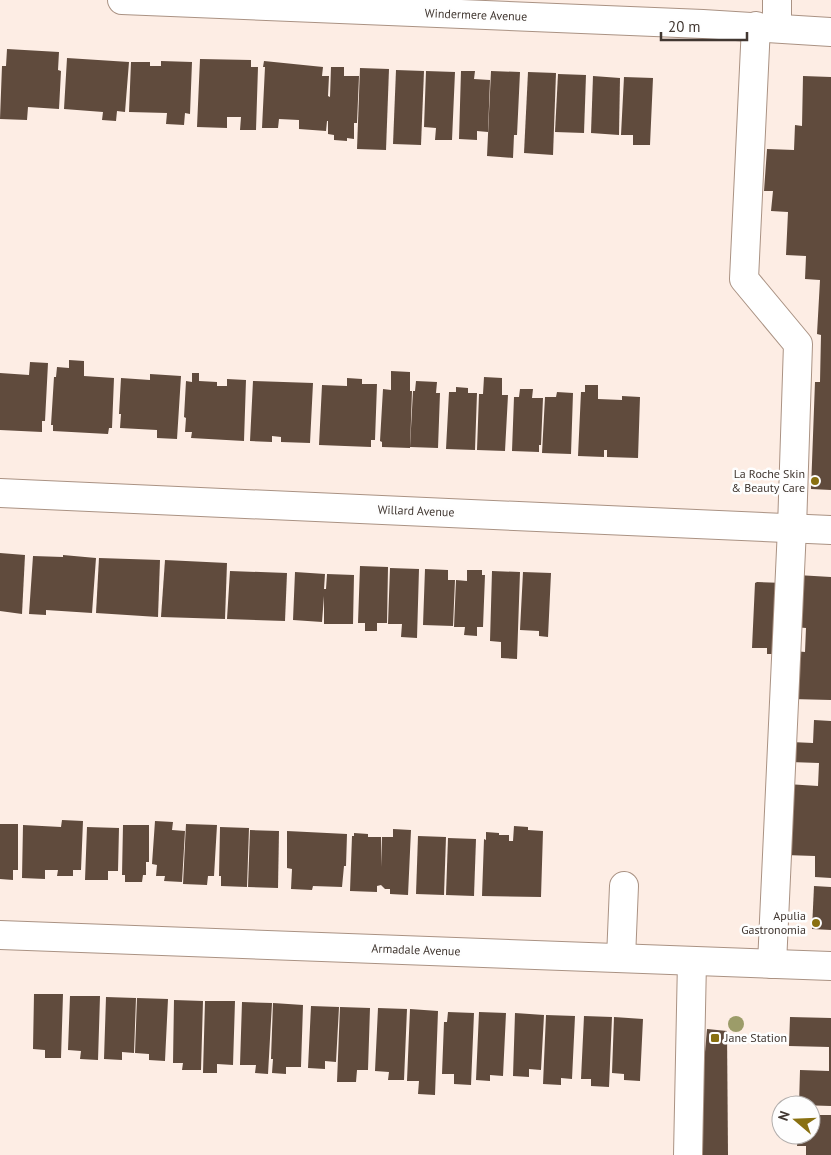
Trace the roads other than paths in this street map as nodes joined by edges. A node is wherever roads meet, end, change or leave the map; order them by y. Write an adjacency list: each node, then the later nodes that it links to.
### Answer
1 (122, 0): 3 (street, Windermere Avenue)
2 (777, 0): 3 (street)
3 (767, 27): 4 (street, Windermere Avenue); 6 (street)
4 (831, 32)
5 (0, 493): 6 (street, Willard Avenue)
6 (792, 528): 7 (street, Willard Avenue); 12 (street)
7 (831, 530)
8 (624, 886): 10 (street)
9 (0, 935): 10 (street, Armadale Avenue)
10 (621, 958): 11 (street, Armadale Avenue)
11 (692, 961): 12 (street, Armadale Avenue); 14 (street)
12 (772, 964): 13 (street, Armadale Avenue)
13 (831, 966)
14 (688, 1155)

